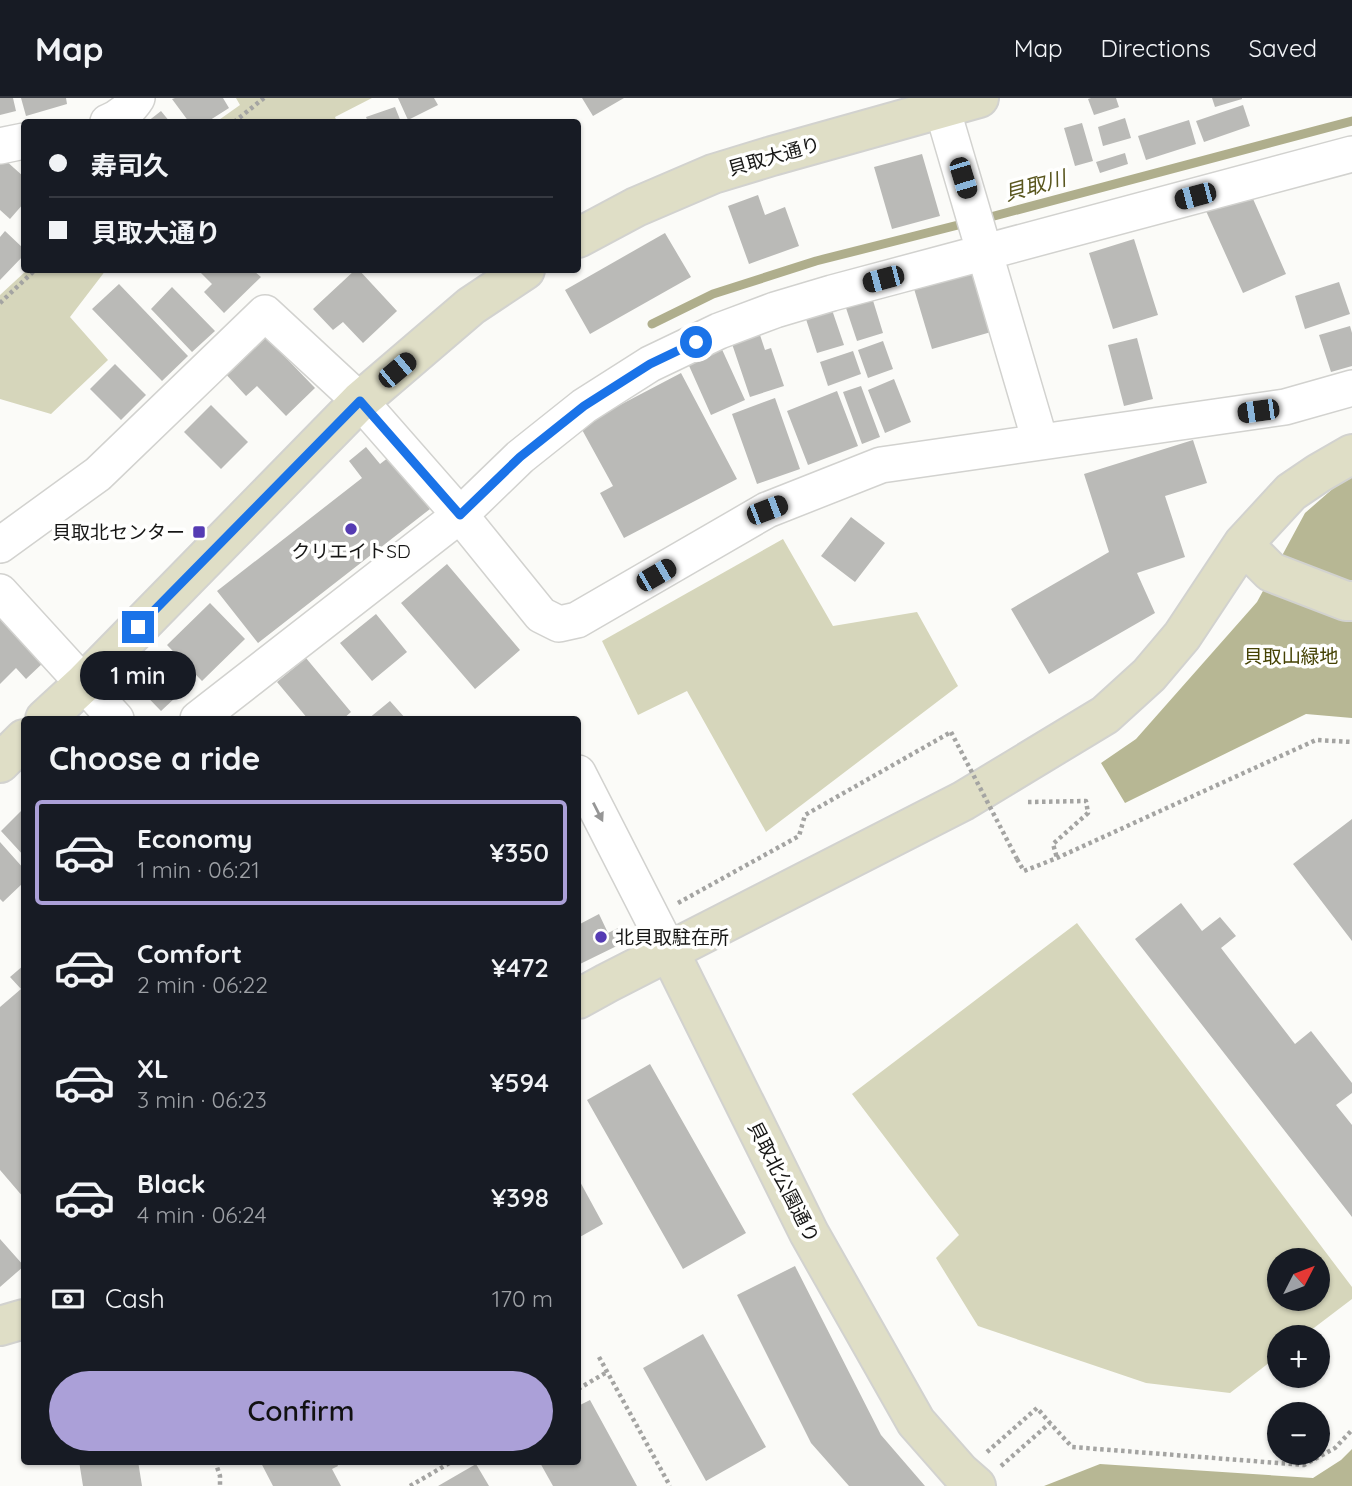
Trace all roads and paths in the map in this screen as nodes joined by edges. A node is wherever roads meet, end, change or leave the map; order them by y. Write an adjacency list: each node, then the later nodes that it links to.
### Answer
1 (137, 98): 5 (street)
2 (264, 98): 6 (path)
3 (979, 98): 4 (street, 貝取大通り)
4 (942, 108): 10 (street, 貝取大通り); 11 (street)
5 (116, 119)
6 (238, 119)
7 (21, 142): 8 (street)
8 (0, 146)
9 (1352, 154): 11 (street)
10 (581, 236)
11 (983, 246): 17 (street); 19 (street)
12 (32, 273): 14 (path)
13 (520, 273): 16 (street)
14 (0, 303)
15 (1352, 388): 17 (street)
16 (360, 401): 19 (street); 21 (street); 24 (street)
17 (1040, 441): 19 (street)
18 (1352, 454): 20 (street)
19 (460, 515): 27 (street)
20 (1242, 544): 23 (street); 34 (street)
21 (0, 545)
22 (0, 592): 24 (street)
23 (1352, 601)
24 (83, 684): 25 (street); 26 (street)
25 (49, 716)
26 (113, 716)
27 (202, 716)
28 (21, 742): 30 (street)
29 (1352, 742): 33 (path)
30 (0, 763)
31 (581, 779): 34 (street, one-way to 34)
32 (1023, 796): 33 (path)
33 (1056, 858): 34 (path, bridge)
34 (665, 944): 35 (street); 45 (street, 貝取北公園通り)
35 (581, 997)
36 (21, 1320): 37 (street)
37 (0, 1326)
38 (599, 1357): 39 (path)
39 (607, 1372): 40 (path); 48 (path)
40 (581, 1387)
41 (1050, 1423): 42 (path); 45 (path); 45 (path)
42 (1352, 1430)
43 (216, 1465): 46 (path)
44 (446, 1465): 47 (path)
45 (986, 1470)
46 (220, 1486)
47 (410, 1486)
48 (670, 1486)

